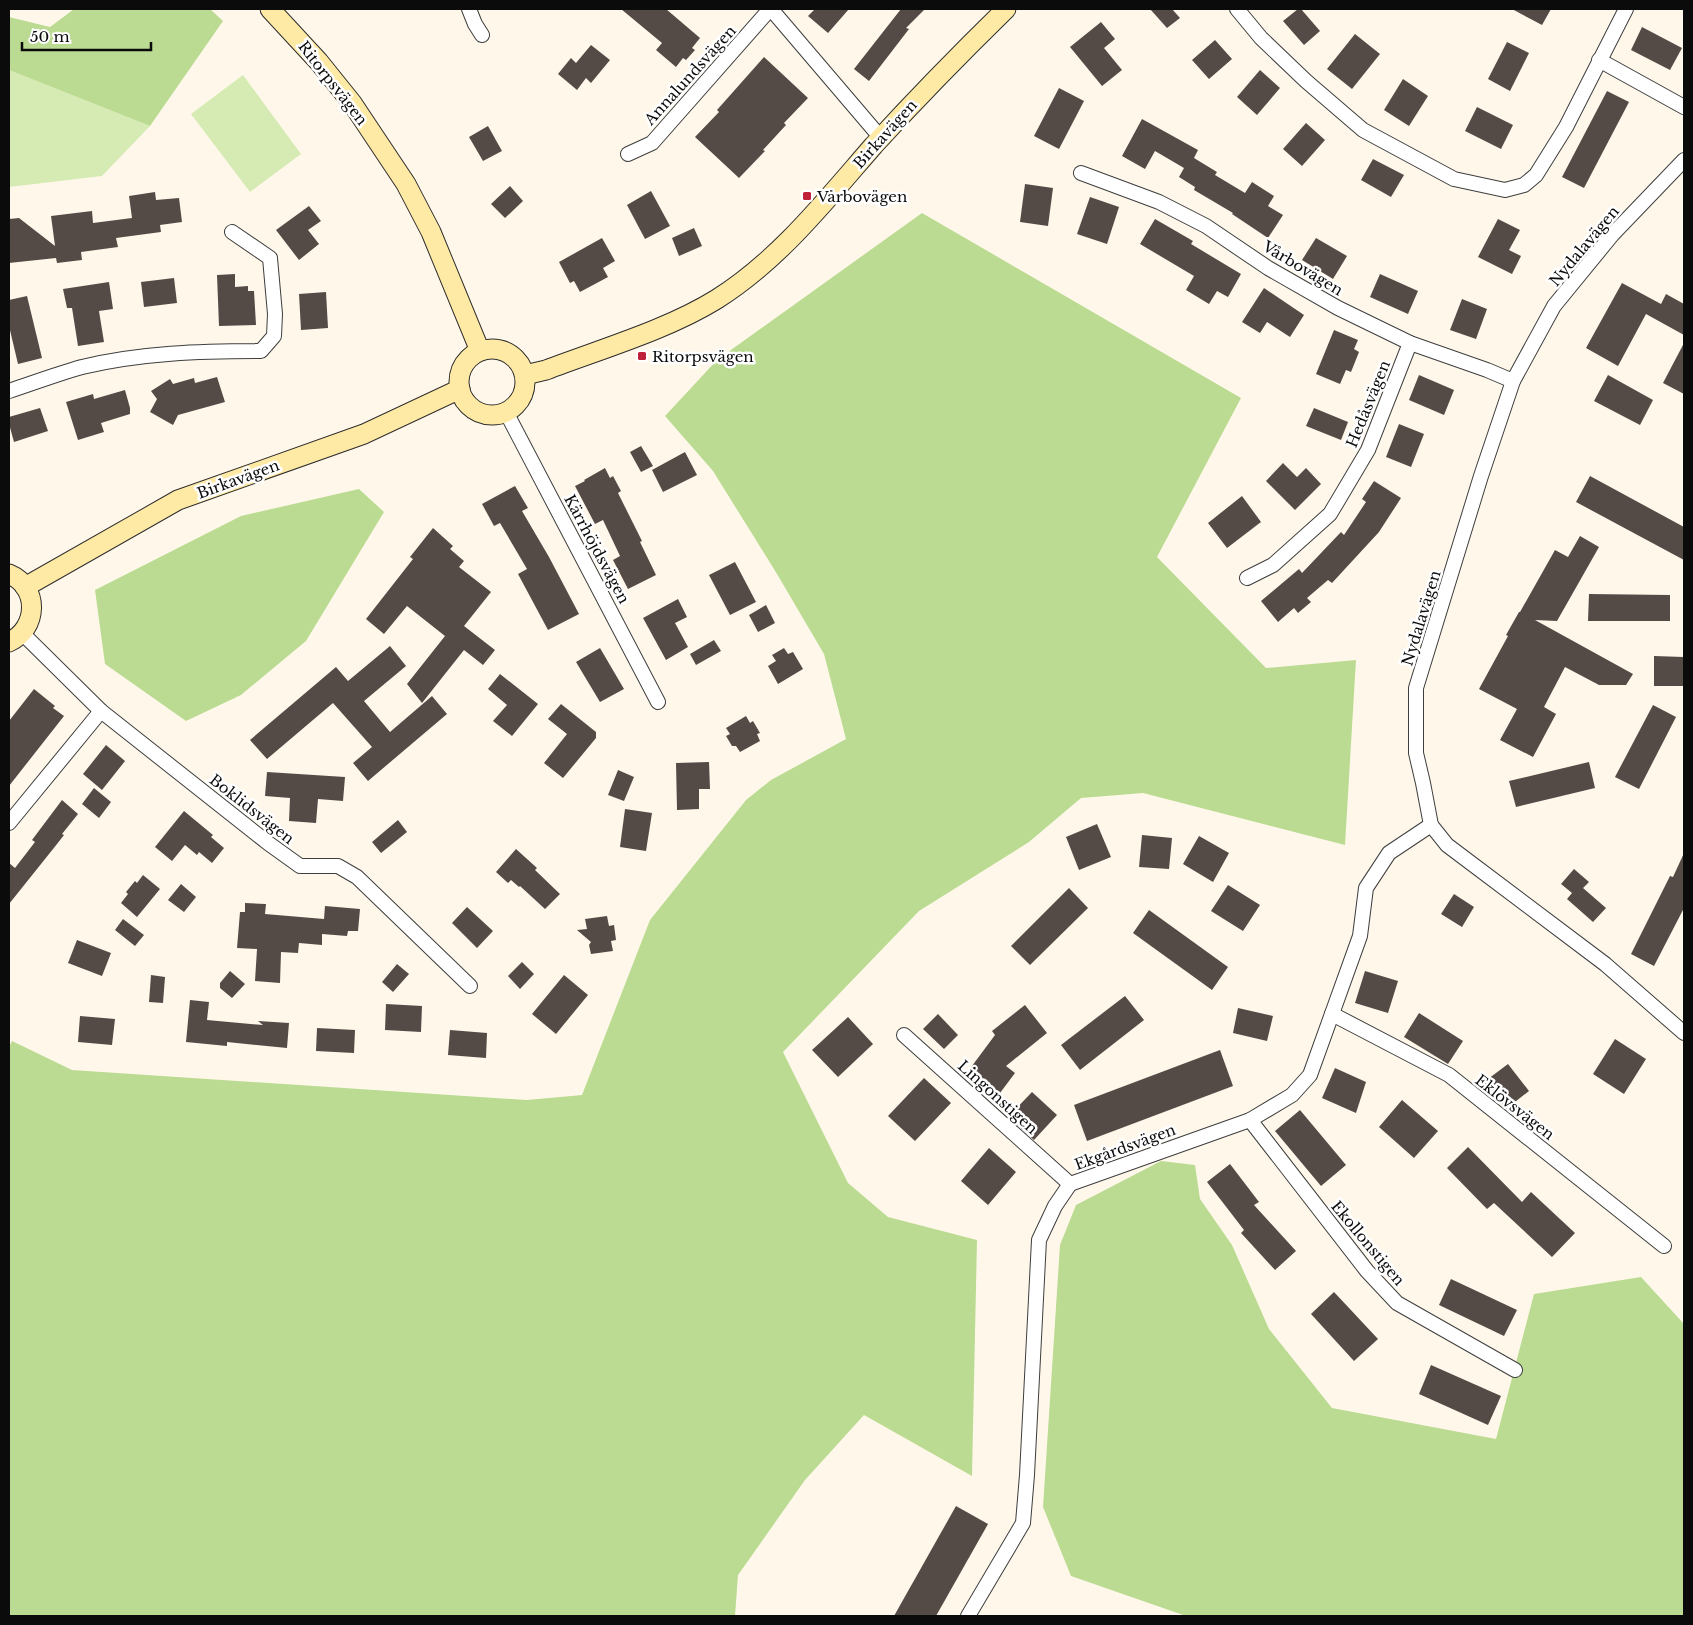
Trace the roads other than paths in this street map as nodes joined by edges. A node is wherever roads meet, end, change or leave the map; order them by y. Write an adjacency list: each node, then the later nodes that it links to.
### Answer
1 (270, 9): 16 (street, Ritorpsvägen)
2 (469, 9): 7 (street)
3 (771, 9): 10 (street, Annalundsvägen); 11 (street, Annalundsvägen)
4 (1006, 9): 10 (street, Birkavägen)
5 (1237, 9): 8 (street)
6 (1626, 9): 8 (street)
7 (482, 35)
8 (1600, 60): 9 (street)
9 (1684, 107)
10 (880, 138): 17 (street, Birkavägen)
11 (628, 154)
12 (1684, 160): 18 (street, Nydalavägen)
13 (1081, 173): 15 (street, Vårbovägen)
14 (232, 232): 20 (street)
15 (1410, 342): 18 (street, Vårbovägen); 23 (street, Hedåsvägen)
16 (480, 351): 17 (street); 19 (street)
17 (525, 375): 21 (street)
18 (1512, 381): 29 (street, Nydalavägen)
19 (460, 389): 21 (street); 24 (street, Birkavägen)
20 (9, 391)
21 (506, 412): 26 (street, Kärrhöjdsvägen)
22 (9, 574): 24 (street)
23 (1247, 578)
24 (25, 587): 25 (street)
25 (16, 638): 27 (street, Boklidsvägen)
26 (658, 702)
27 (102, 711): 28 (street); 30 (street, Boklidsvägen)
28 (9, 823)
29 (1431, 825): 31 (street, Ekgårdsvägen); 32 (street, Nydalavägen)
30 (470, 986)
31 (1332, 1014): 34 (street, Ekgårdsvägen); 36 (street, Eklövsvägen)
32 (1684, 1032)
33 (904, 1035): 35 (street, Lingonstigen)
34 (1250, 1120): 35 (street, Ekgårdsvägen); 37 (street, Ekollonstigen)
35 (1070, 1184): 38 (street, Ekgårdsvägen)
36 (1664, 1246)
37 (1515, 1370)
38 (968, 1616)

